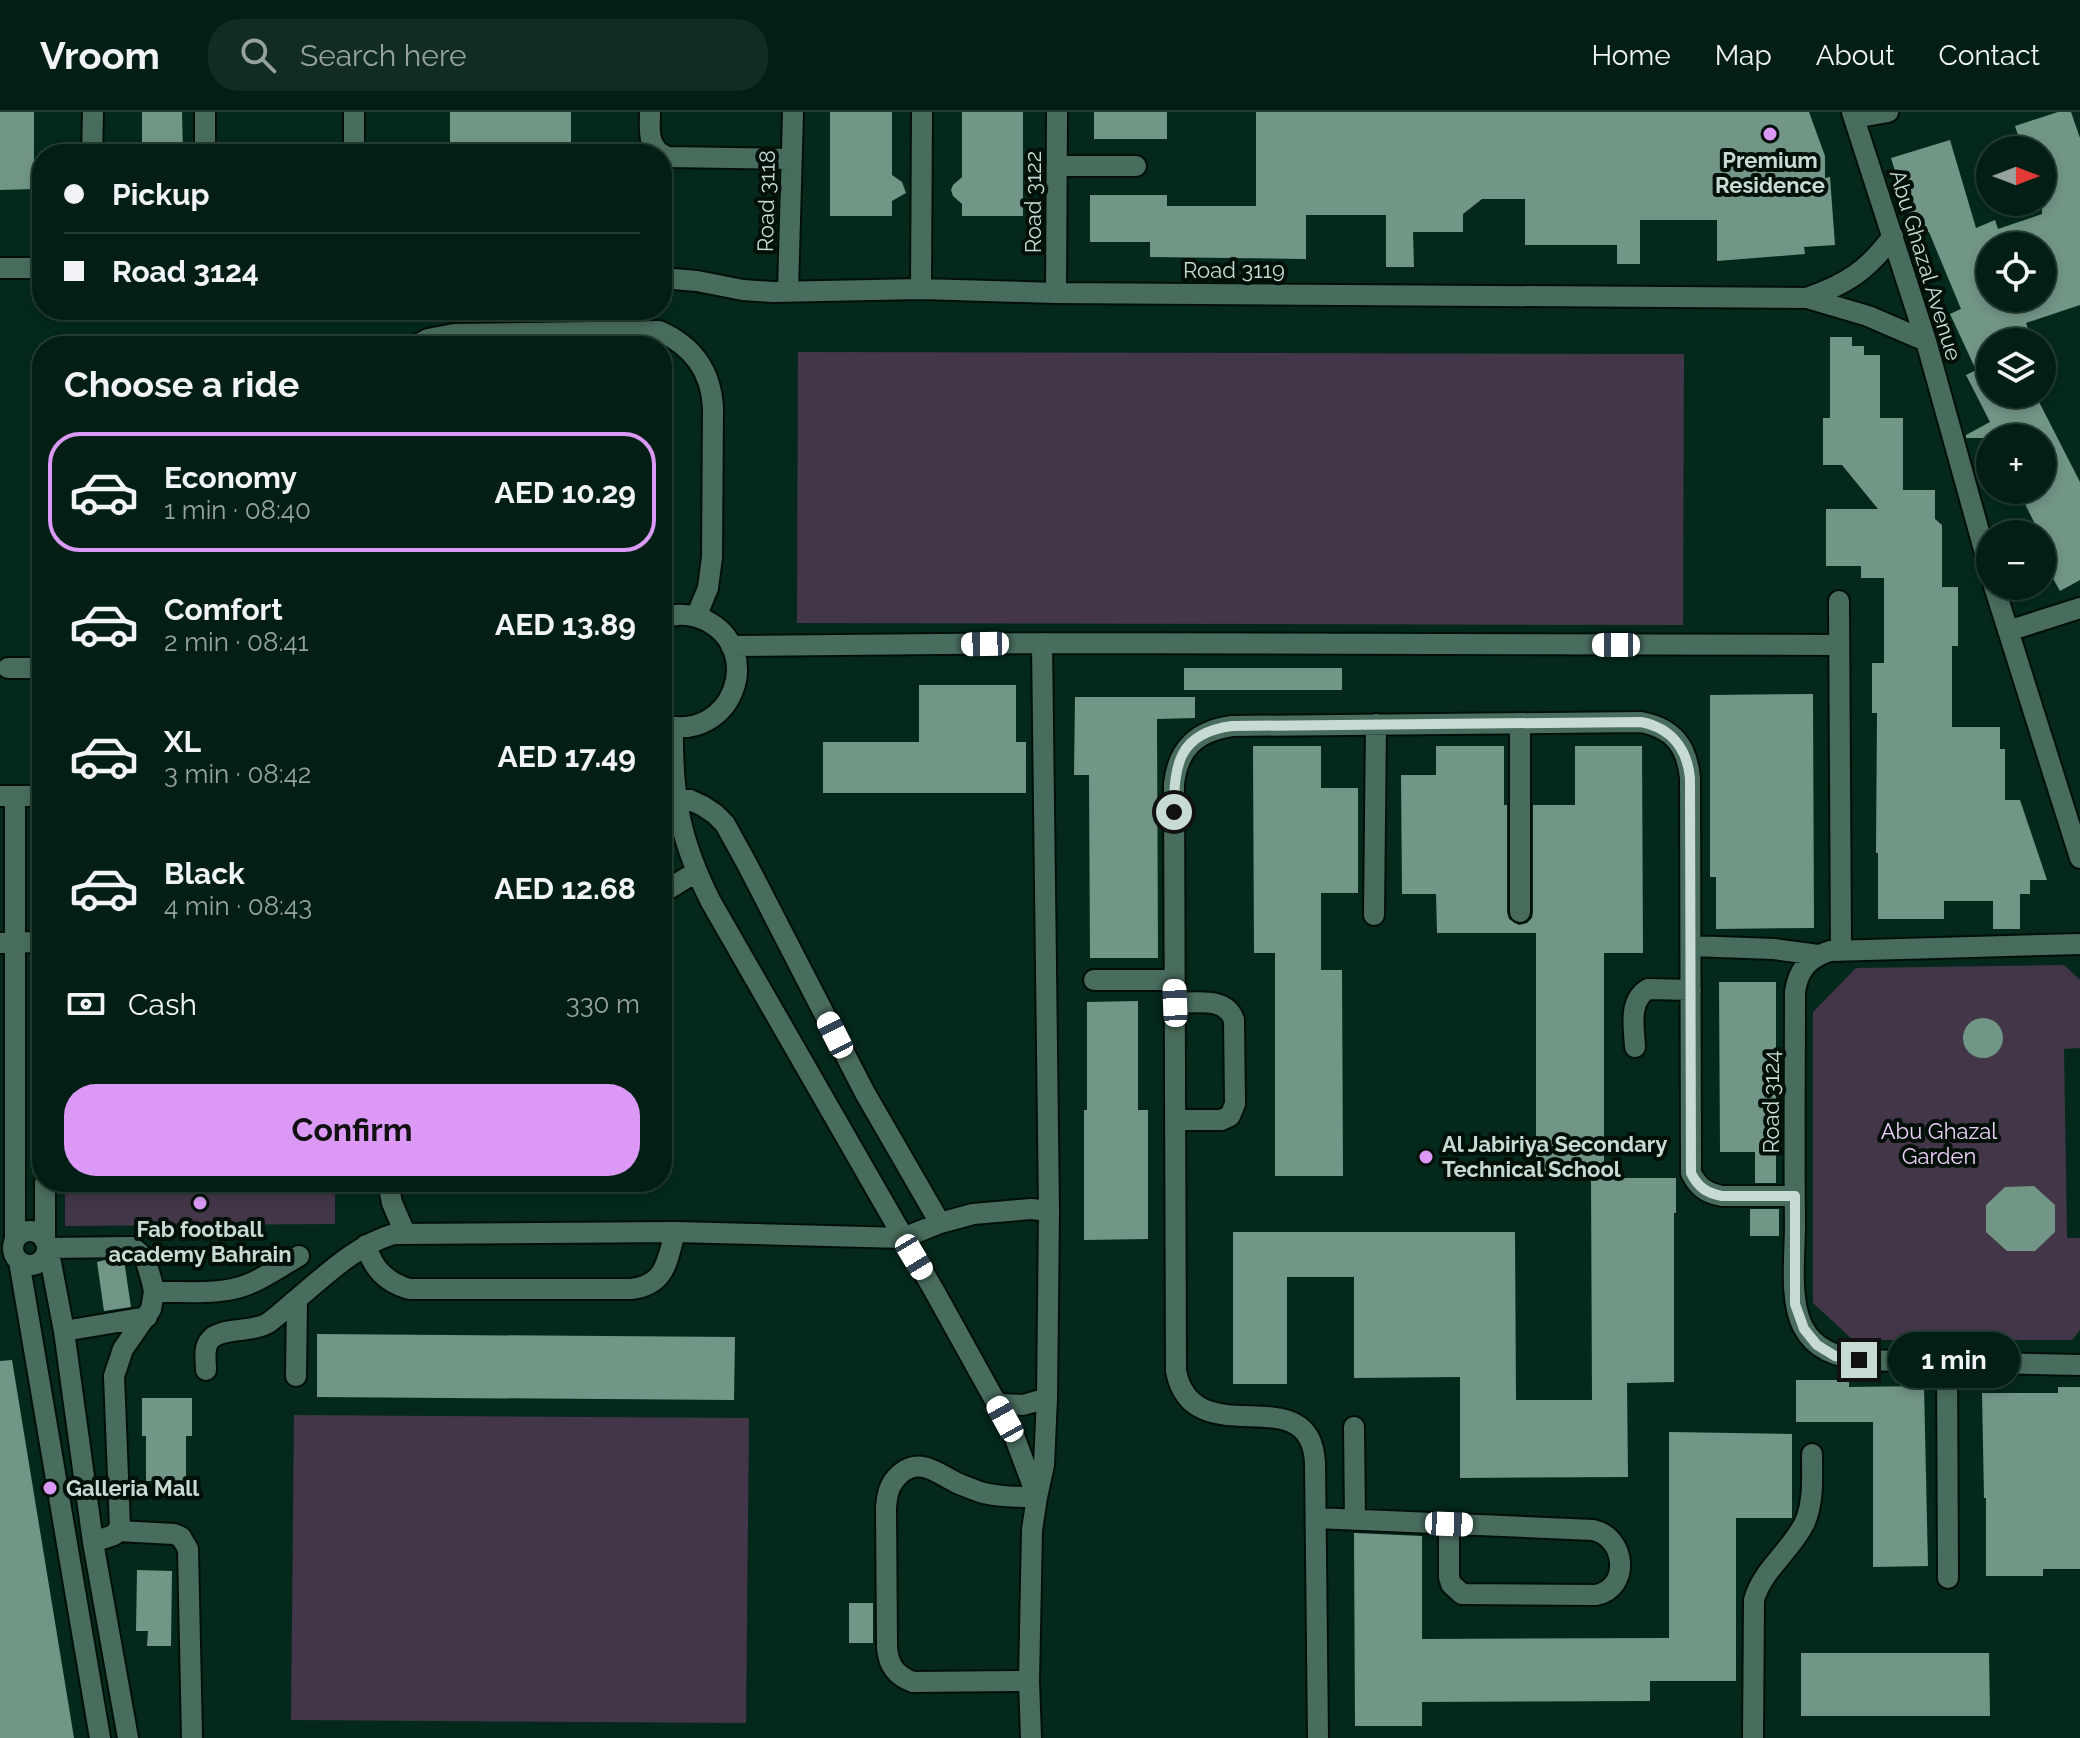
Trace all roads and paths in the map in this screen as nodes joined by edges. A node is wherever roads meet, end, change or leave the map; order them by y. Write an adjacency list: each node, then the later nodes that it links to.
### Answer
1 (93, 112): 10 (street)
2 (205, 112): 11 (street)
3 (354, 112): 12 (street)
4 (650, 112): 13 (street)
5 (793, 112): 15 (street, Road 3118)
6 (922, 112): 22 (street)
7 (1057, 112): 16 (street, Road 3122)
8 (1888, 112): 9 (street)
9 (1853, 115): 18 (street, Abu Ghazal Avenue)
10 (92, 144)
11 (205, 144)
12 (354, 144)
13 (652, 144)
14 (672, 157): 15 (street)
15 (792, 159): 23 (street, Road 3118)
16 (1058, 166): 17 (street); 24 (street, Road 3122)
17 (1136, 166)
18 (1893, 236): 25 (street); 29 (street, Abu Ghazal Avenue)
19 (0, 268): 20 (street)
20 (32, 268)
21 (672, 279): 23 (street, Road 3119)
22 (921, 289): 23 (street, Road 3119); 24 (street, Road 3119)
23 (788, 291)
24 (1056, 293): 25 (street, Road 3119)
25 (1807, 298): 29 (street)
26 (444, 336): 27 (street)
27 (668, 336)
28 (672, 338): 35 (street)
29 (1926, 341): 30 (street, Abu Ghazal Avenue)
30 (1976, 521)
31 (1998, 600): 36 (street)
32 (1839, 601): 38 (street)
33 (2080, 608): 36 (street)
34 (672, 616): 35 (street)
35 (696, 617): 39 (street)
36 (2008, 631): 49 (street)
37 (1042, 643): 38 (street); 39 (street); 69 (street)
38 (1838, 645): 58 (street)
39 (731, 646): 44 (street)
40 (8, 668): 41 (street)
41 (32, 668)
42 (1520, 723): 43 (street); 52 (street); 57 (street)
43 (1376, 724): 53 (street); 61 (street)
44 (672, 726)
45 (672, 763): 48 (street)
46 (7, 796): 47 (street); 55 (street)
47 (32, 796)
48 (676, 798): 50 (street); 70 (street)
49 (2080, 858)
50 (696, 872): 51 (street); 73 (street)
51 (672, 887)
52 (1520, 912)
53 (1374, 915)
54 (32, 942): 55 (street)
55 (7, 943): 76 (street)
56 (2080, 944): 58 (street)
57 (1691, 946): 59 (street); 62 (street)
58 (1841, 951): 59 (street)
59 (1818, 955): 68 (street, Road 3124)
60 (1094, 980): 61 (street)
61 (1174, 980): 63 (street)
62 (1691, 990): 64 (street); 68 (street)
63 (1175, 1003): 65 (street); 65 (street)
64 (1635, 1047)
65 (1175, 1120): 91 (street)
66 (45, 1192): 75 (street)
67 (390, 1192): 72 (street)
68 (1795, 1196): 82 (street, Road 3124)
69 (1049, 1211): 70 (street); 86 (street)
70 (940, 1223): 73 (street)
71 (675, 1232): 72 (street); 73 (street); 74 (street)
72 (405, 1233): 74 (street)
73 (903, 1238): 87 (street)
74 (366, 1245): 79 (street)
75 (46, 1247): 76 (street); 76 (street); 78 (street); 81 (street)
76 (12, 1248): 98 (street)
77 (299, 1256): 78 (street)
78 (154, 1292): 80 (street)
79 (297, 1299): 84 (street); 85 (street)
80 (147, 1317): 81 (street); 94 (street)
81 (64, 1331): 95 (street)
82 (1947, 1362): 83 (street, Road 3124); 96 (street)
83 (2080, 1365)
84 (206, 1370)
85 (296, 1376)
86 (1047, 1398): 87 (street); 90 (street)
87 (997, 1404): 90 (street)
88 (1354, 1427): 92 (street)
89 (1812, 1454): 103 (street)
90 (1037, 1497): 97 (street); 97 (street)
91 (1316, 1518): 92 (street); 102 (street)
92 (1355, 1520): 93 (street)
93 (1449, 1524): 93 (street)
94 (118, 1531): 95 (street); 100 (street)
95 (93, 1542): 99 (street)
96 (1948, 1578)
97 (1029, 1681): 101 (street)
98 (100, 1738)
99 (128, 1738)
100 (192, 1738)
101 (1031, 1738)
102 (1318, 1738)
103 (1753, 1738)

